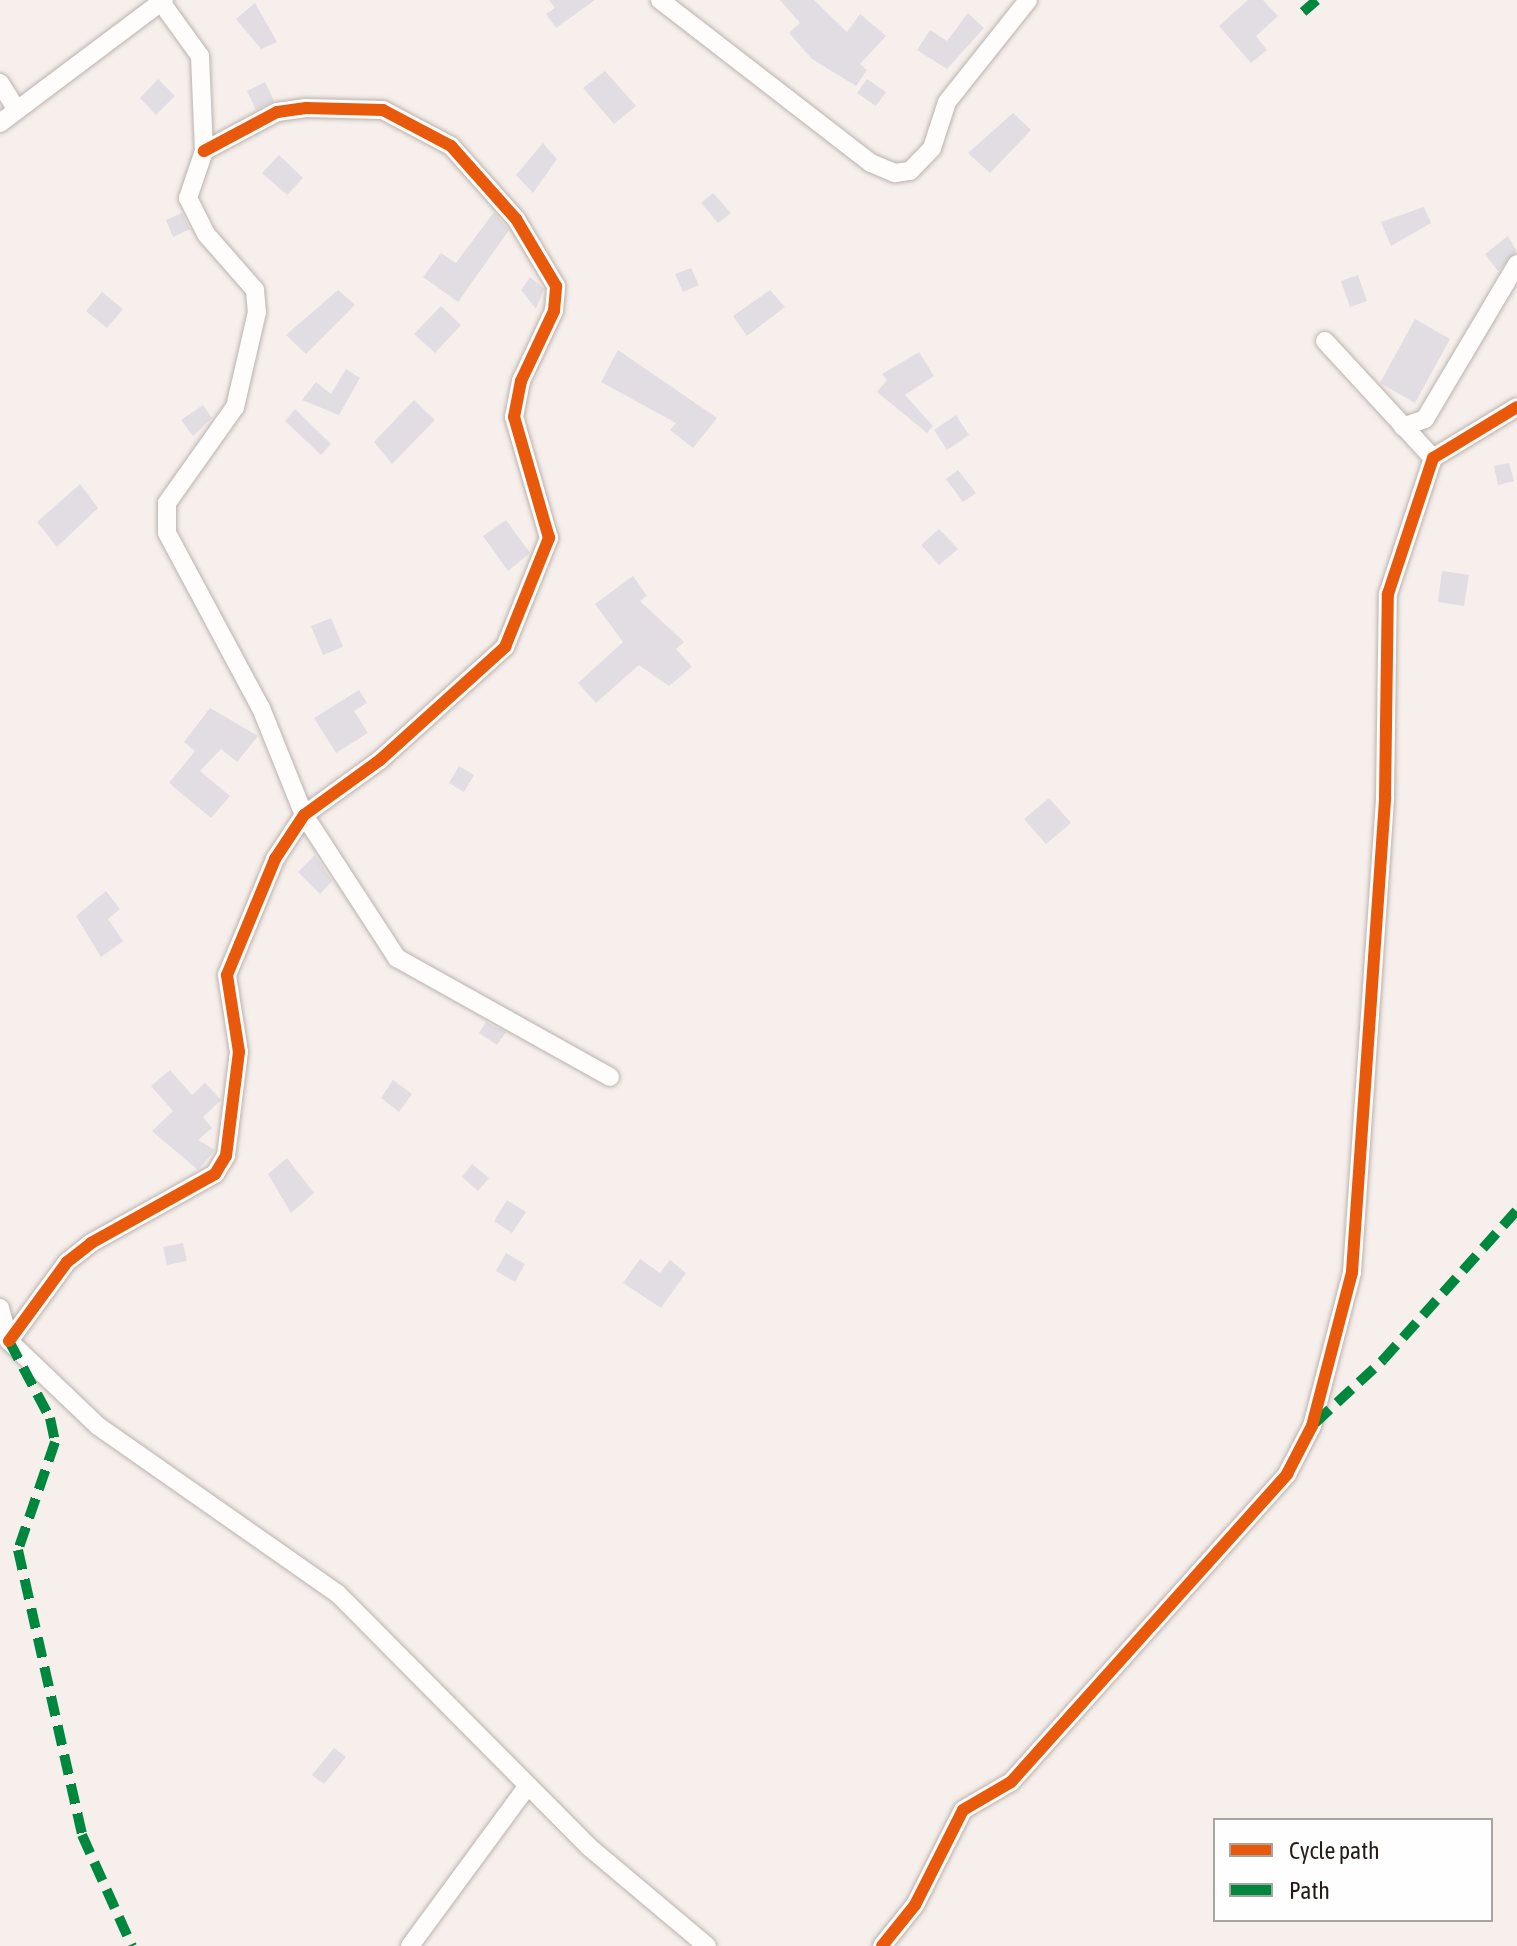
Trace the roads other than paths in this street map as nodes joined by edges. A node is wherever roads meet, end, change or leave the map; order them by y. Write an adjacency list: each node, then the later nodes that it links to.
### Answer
1 (660, 0): 2 (street)
2 (1028, 0)
3 (162, 1): 5 (street); 7 (street)
4 (0, 83): 5 (street)
5 (17, 110): 6 (street)
6 (0, 123)
7 (204, 151): 13 (street); 13 (street)
8 (1517, 264): 11 (street)
9 (1325, 341): 11 (street)
10 (1517, 407): 12 (street)
11 (1403, 427): 12 (street)
12 (1433, 458): 20 (street)
13 (304, 815): 14 (street); 16 (street)
14 (610, 1077)
15 (0, 1308): 16 (street)
16 (9, 1341): 17 (street)
17 (527, 1787): 18 (street); 19 (street)
18 (410, 1946)
19 (707, 1946)
20 (882, 1946)

